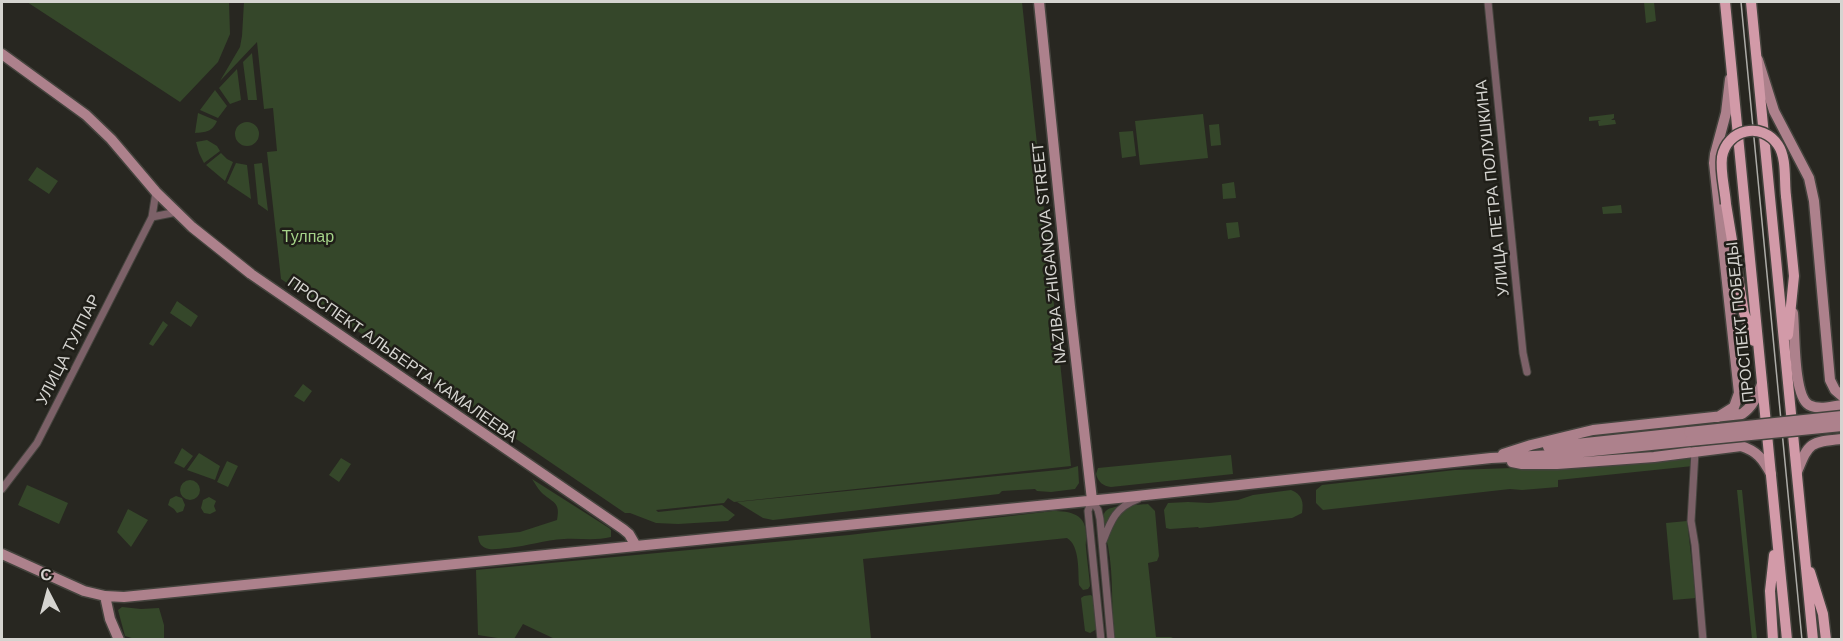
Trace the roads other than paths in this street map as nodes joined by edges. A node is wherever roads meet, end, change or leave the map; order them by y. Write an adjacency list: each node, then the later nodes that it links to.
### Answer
1 (1039, 2): 29 (main road, NAZIBA ZHIGANOVA STREET)
2 (1488, 2): 14 (street, УЛИЦА ПЕТРА ПОЛУШКИНА)
3 (1725, 2): 7 (main road, ПРОСПЕКТ ПОБЕДЫ)
4 (1752, 2): 6 (main road)
5 (2, 54): 8 (main road, ПРОСПЕКТ АЛЬБЕРТА КАМАЛЕЕВА)
6 (1757, 57): 12 (main road); 16 (main road)
7 (1732, 66): 13 (main road, ПРОСПЕКТ ПОБЕДЫ); 19 (main road)
8 (156, 192): 9 (main road, ПРОСПЕКТ АЛЬБЕРТА КАМАЛЕЕВА); 10 (street, УЛИЦА ТУЛПАР)
9 (177, 212): 10 (street); 33 (main road, ПРОСПЕКТ АЛЬБЕРТА КАМАЛЕЕВА)
10 (152, 217): 27 (street, УЛИЦА ТУЛПАР)
11 (1792, 294): 12 (main road); 13 (main road, bridge); 17 (main road)
12 (1786, 359): 25 (main road)
13 (1760, 362): 15 (main road, ПРОСПЕКТ ПОБЕДЫ)
14 (1527, 372)
15 (1762, 384): 19 (main road); 26 (main road, ПРОСПЕКТ ПОБЕДЫ)
16 (1842, 396)
17 (1842, 405)
18 (1842, 416): 21 (main road, bridge)
19 (1718, 417): 24 (main road)
20 (1842, 426): 21 (main road, bridge)
21 (1690, 436): 24 (main road)
22 (1842, 439): 25 (main road)
23 (1695, 452): 24 (main road); 26 (main road); 39 (street)
24 (1491, 458): 28 (main road)
25 (1797, 472): 32 (main road)
26 (1771, 474): 30 (main road, ПРОСПЕКТ ПОБЕДЫ)
27 (2, 489)
28 (1158, 493): 29 (main road); 31 (street)
29 (1092, 500): 31 (street); 33 (main road); 37 (street)
30 (1776, 534): 40 (main road); 41 (main road, ПРОСПЕКТ ПОБЕДЫ)
31 (1102, 543): 38 (street)
32 (1803, 543): 42 (main road); 43 (main road)
33 (636, 546): 35 (main road)
34 (2, 554): 35 (main road)
35 (105, 596): 36 (main road)
36 (119, 639)
37 (1101, 639)
38 (1111, 639)
39 (1703, 639)
40 (1773, 639)
41 (1787, 639)
42 (1813, 639)
43 (1826, 639)

